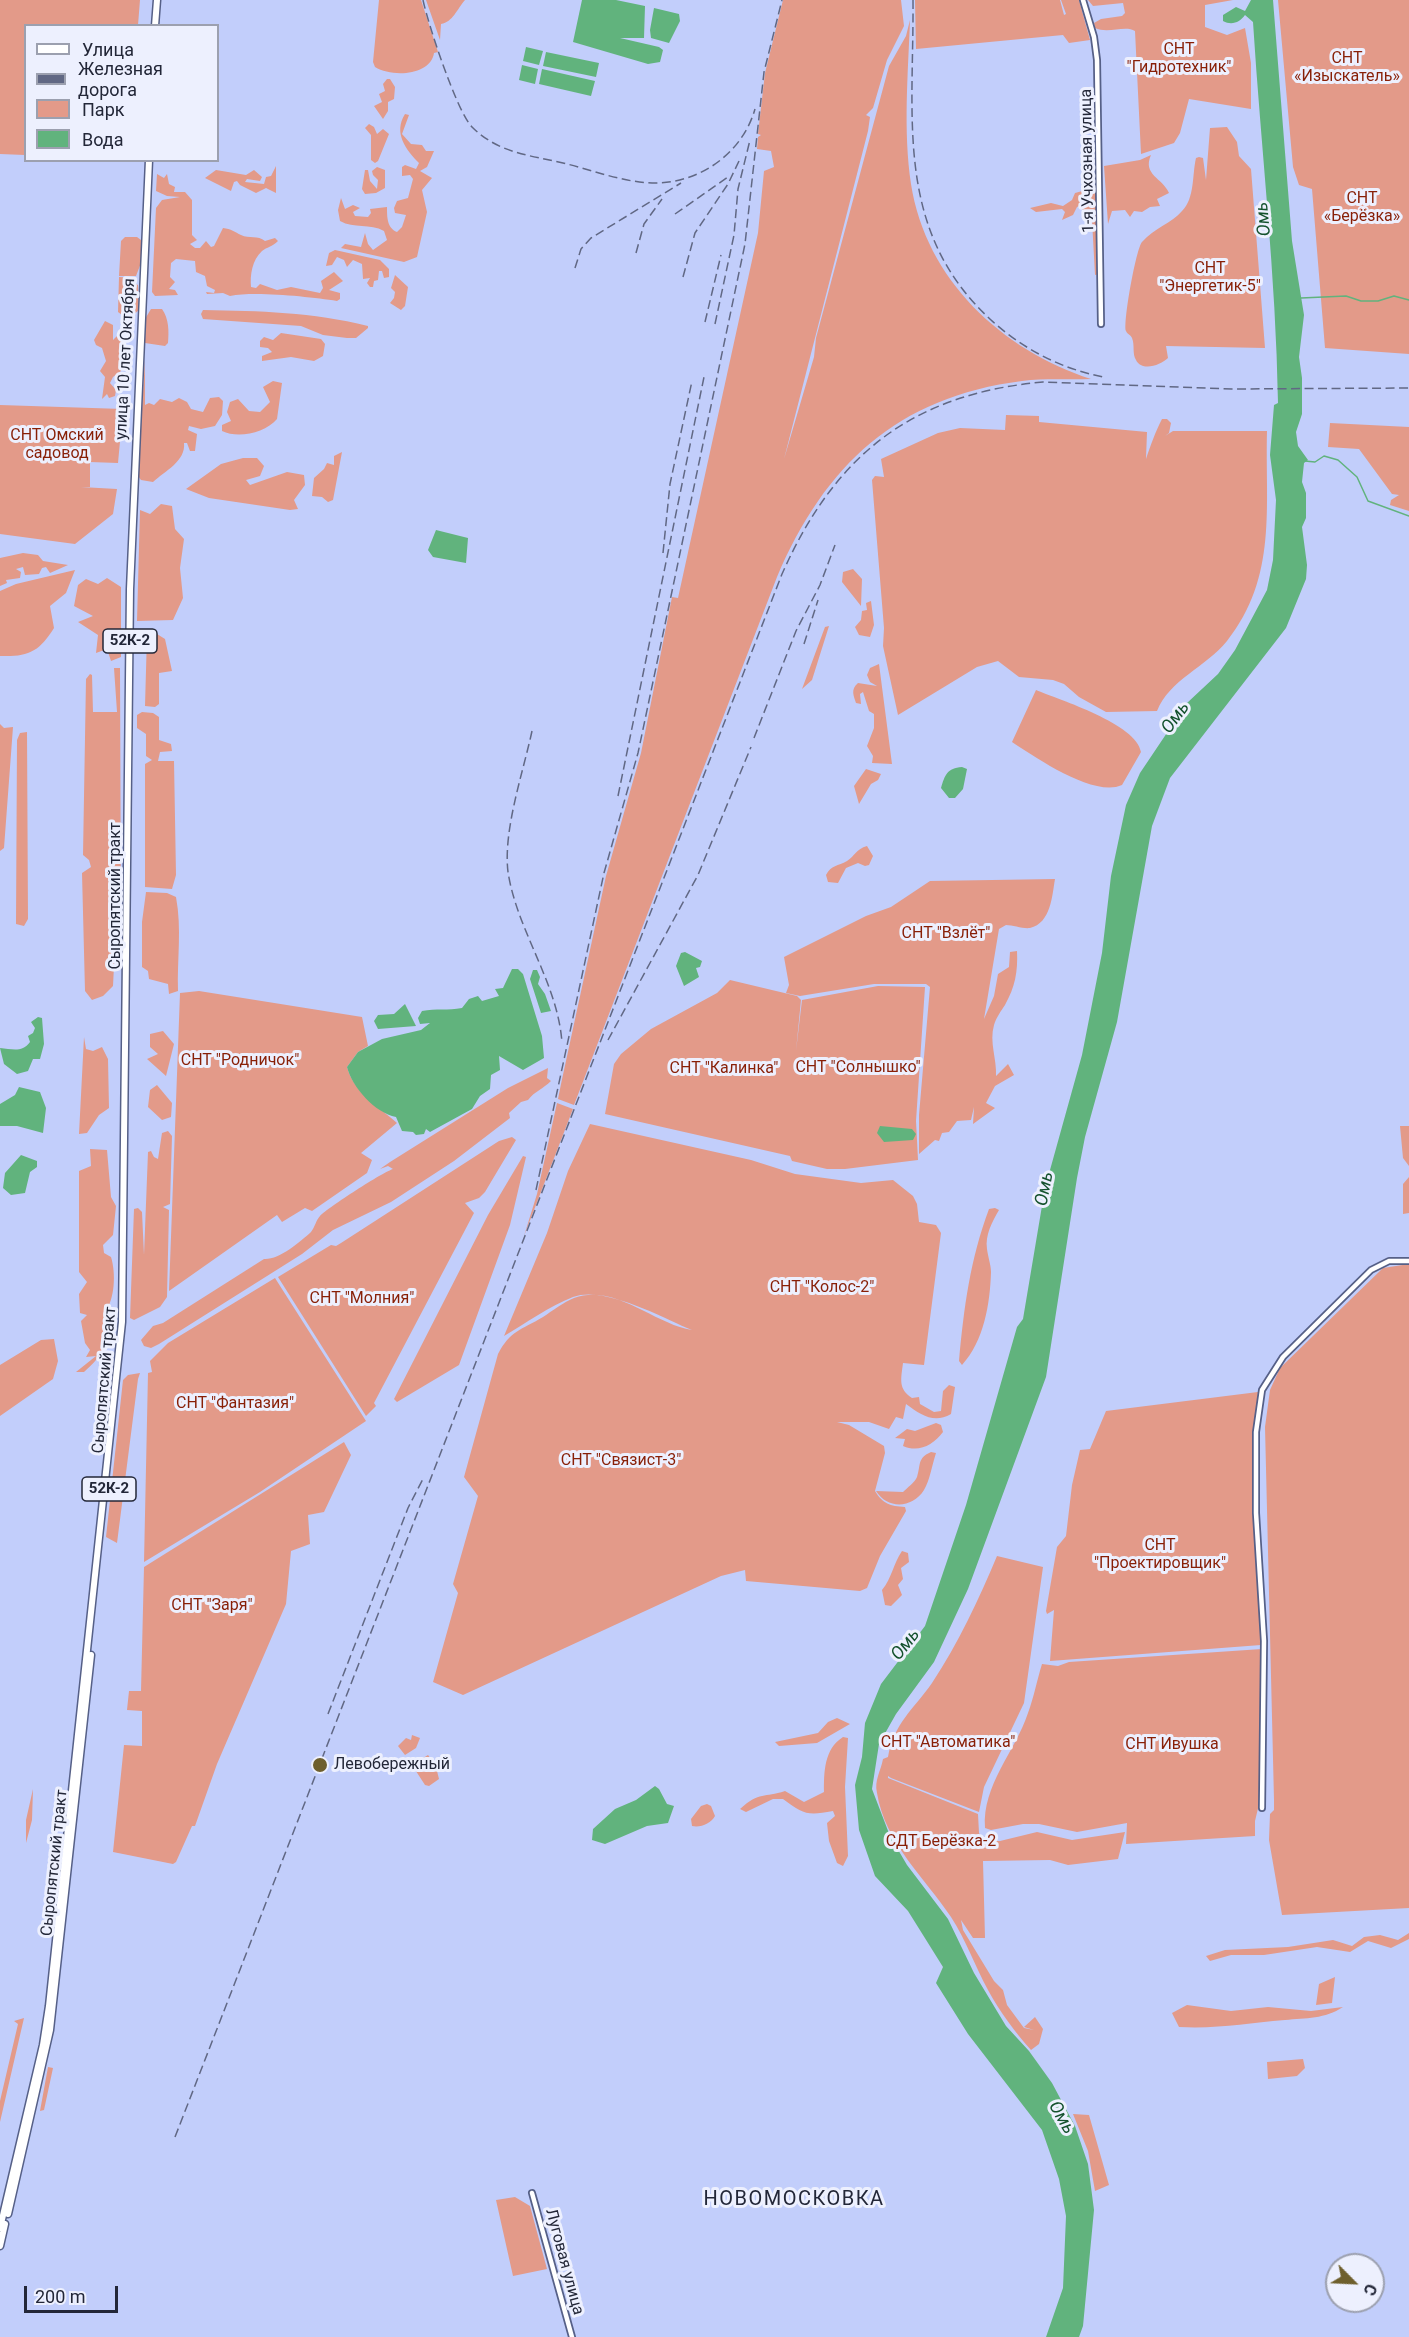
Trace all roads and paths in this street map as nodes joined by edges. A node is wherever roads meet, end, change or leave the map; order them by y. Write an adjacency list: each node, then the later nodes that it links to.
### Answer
1 (157, 0): 3 (main road)
2 (1083, 0): 5 (street, 1-я Учхозная улица)
3 (155, 24)
4 (149, 162): 6 (main road, улица 10 лет Октября)
5 (1101, 324)
6 (131, 560): 7 (main road, Сыропятский тракт / 52К-2)
7 (128, 723): 11 (main road, Сыропятский тракт / 52К-2); 12 (main road, Сыропятский тракт / 52К-2)
8 (1409, 1261): 9 (street)
9 (1262, 1808)
10 (532, 2193): 13 (street, Луговая улица)
11 (0, 2228)
12 (0, 2246)
13 (572, 2337)

